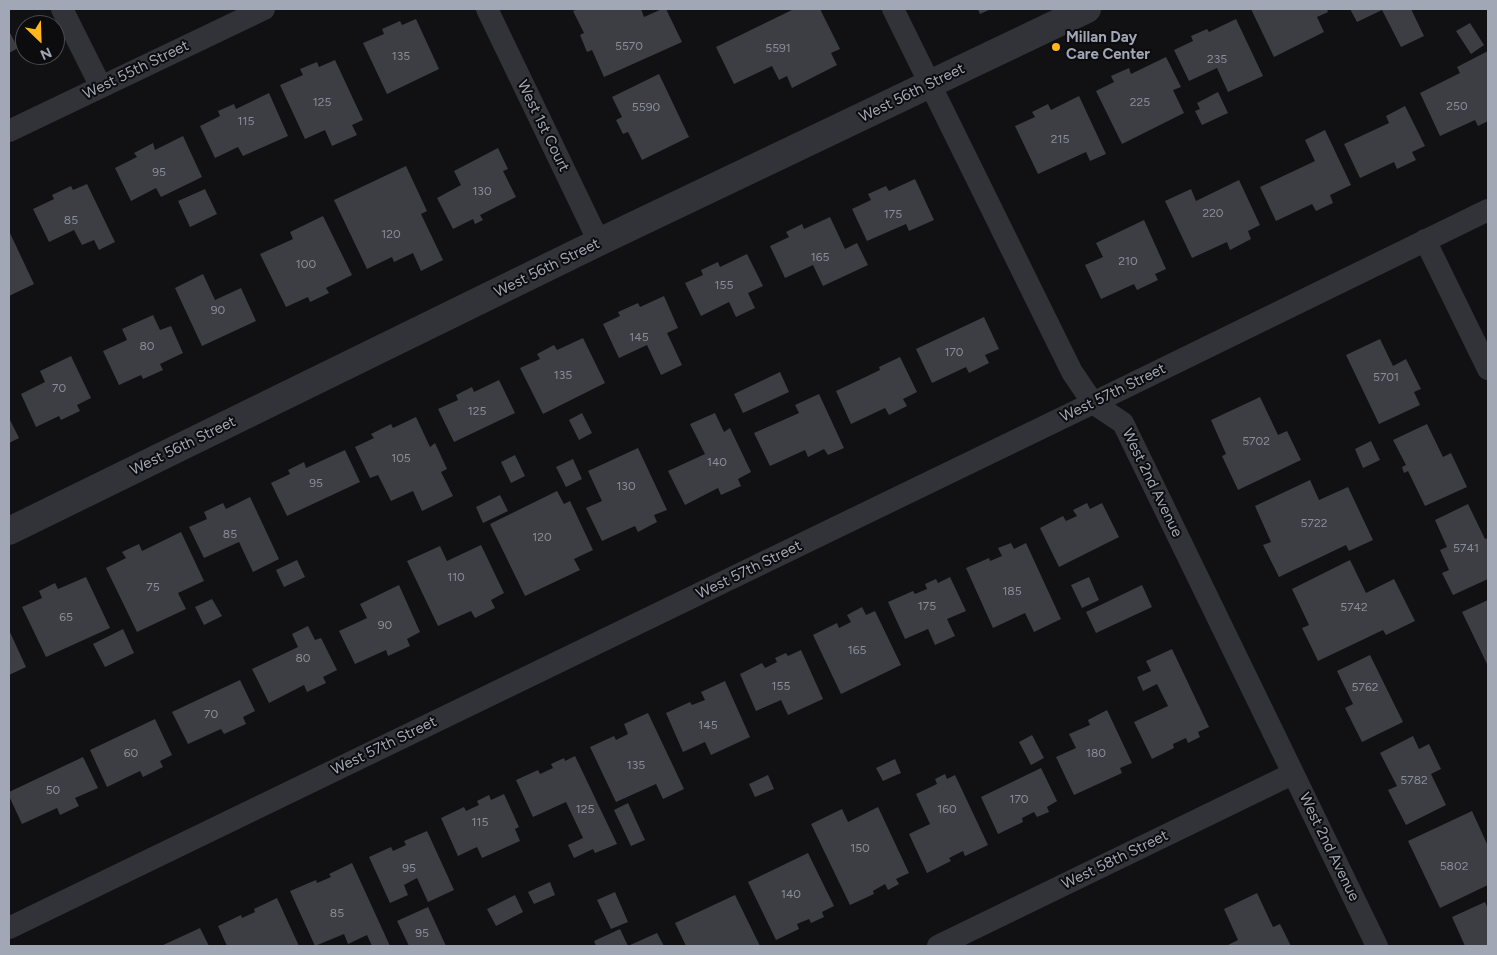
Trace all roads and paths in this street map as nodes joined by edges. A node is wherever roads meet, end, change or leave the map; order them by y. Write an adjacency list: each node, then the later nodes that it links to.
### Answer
1 (62, 9): 7 (street)
2 (264, 9): 7 (street, West 55th Street)
3 (486, 9): 11 (street, West 1st Court)
4 (893, 9): 6 (street, West 2nd Avenue)
5 (1087, 9): 6 (street, West 56th Street)
6 (930, 84): 11 (street, West 56th Street); 13 (street, West 2nd Avenue)
7 (101, 87): 8 (street, West 55th Street)
8 (9, 131)
9 (1488, 210): 10 (street, West 57th Street)
10 (1425, 240): 12 (street); 13 (street, West 57th Street)
11 (599, 242): 14 (street, West 56th Street)
12 (1488, 369)
13 (1093, 403): 15 (street, West 2nd Avenue); 16 (street, West 57th Street)
14 (9, 531)
15 (1292, 774): 17 (street, West 58th Street); 18 (street, West 2nd Avenue)
16 (9, 928)
17 (938, 946)
18 (1377, 946)

